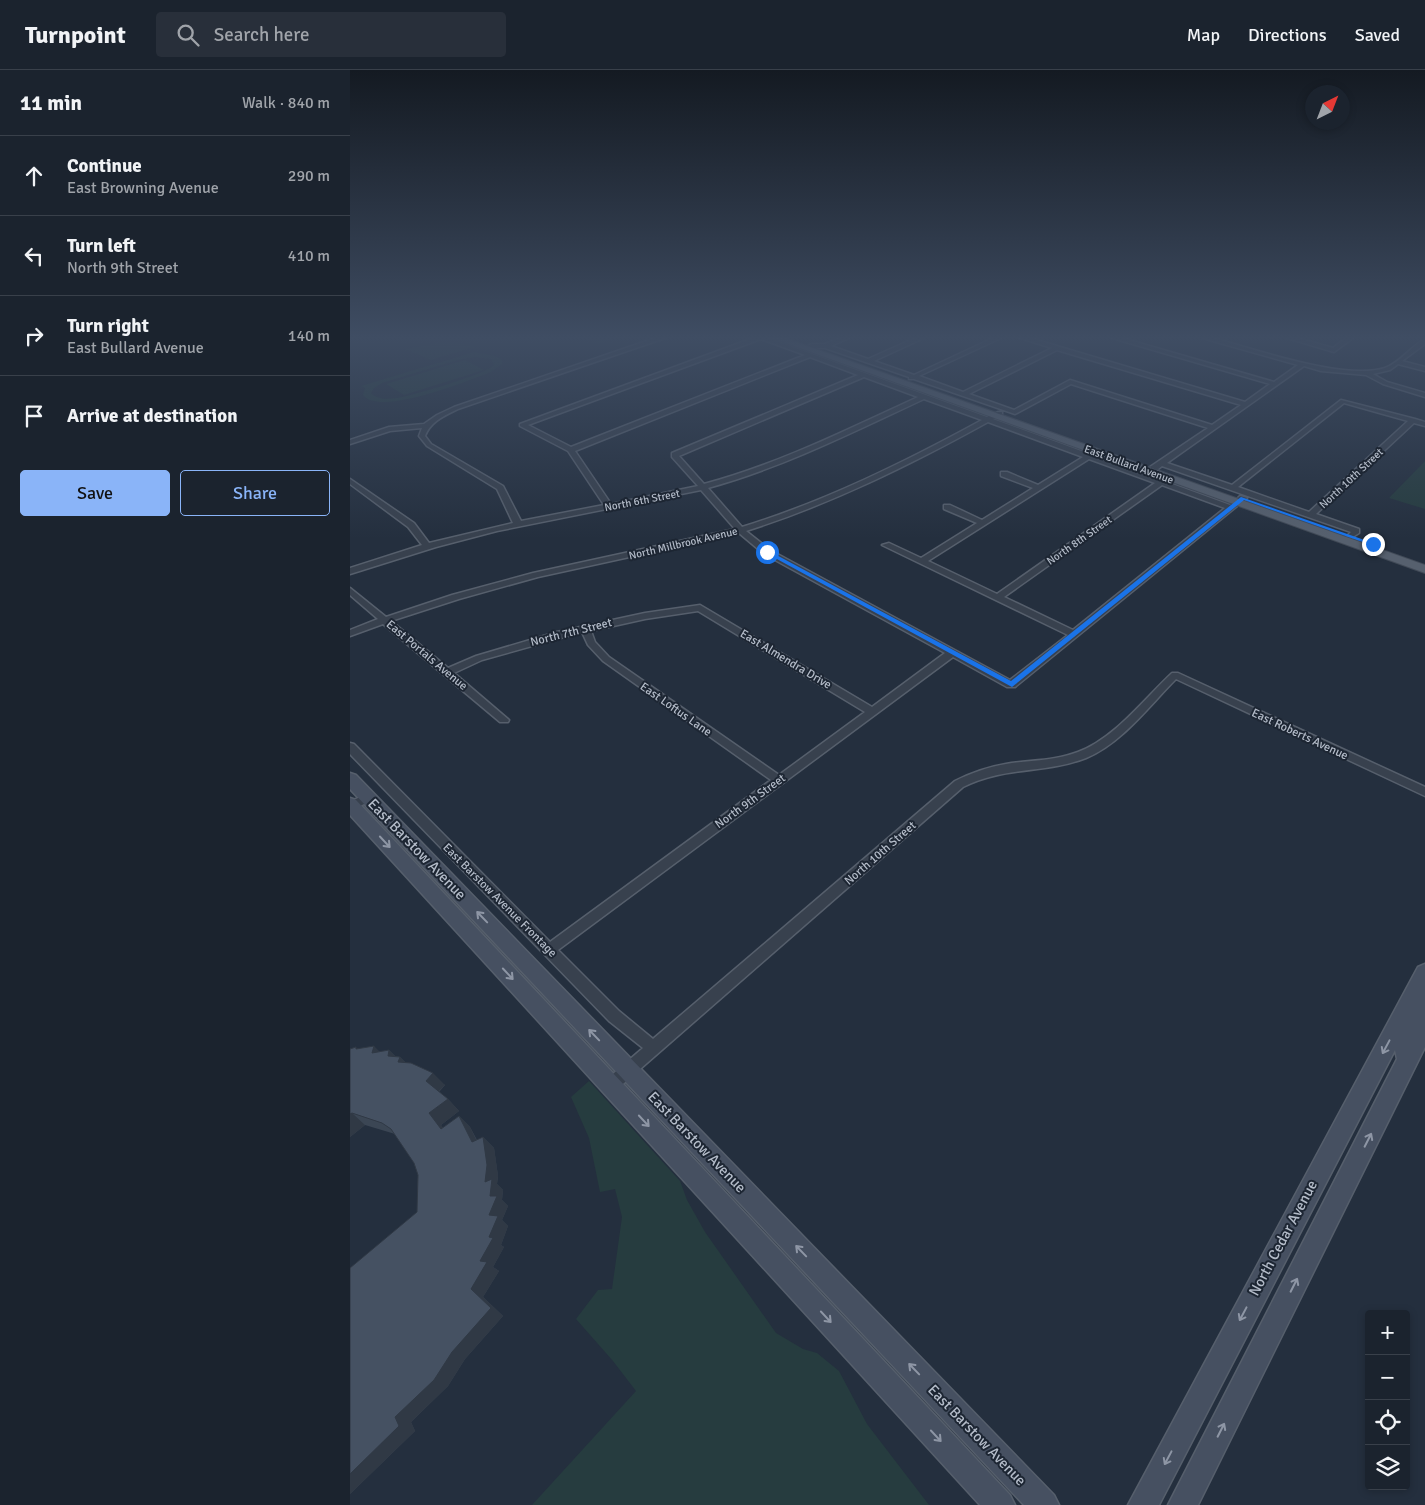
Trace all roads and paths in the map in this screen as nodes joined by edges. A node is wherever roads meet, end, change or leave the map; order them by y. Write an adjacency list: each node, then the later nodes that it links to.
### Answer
1 (465, 405): 17 (street)
2 (577, 405): 20 (street)
3 (682, 405): 20 (street)
4 (793, 405): 26 (street)
5 (904, 405): 26 (street, North 6th Street)
6 (955, 405): 14 (street)
7 (967, 405): 14 (main road, East Bullard Avenue)
8 (995, 405): 9 (street)
9 (1028, 405)
10 (1143, 405): 18 (street)
11 (1245, 405): 18 (street)
12 (1338, 405): 28 (street)
13 (1358, 405): 15 (street)
14 (994, 416): 21 (street); 22 (main road, East Bullard Avenue); 35 (street, North Millbrook Avenue)
15 (1413, 420): 16 (street); 32 (street, North 10th Street)
16 (1425, 424)
17 (426, 426): 19 (street); 34 (street)
18 (1213, 427): 22 (street)
19 (350, 442)
20 (571, 450): 30 (street)
21 (1090, 456): 25 (street); 27 (street)
22 (1156, 467): 28 (street); 29 (main road, East Bullard Avenue)
23 (1004, 474): 27 (street)
24 (350, 481): 38 (street)
25 (1161, 482): 29 (street); 44 (street, North 8th Street)
26 (702, 487): 30 (street, North 6th Street); 35 (street)
27 (1039, 488): 33 (street)
28 (1233, 488): 32 (street)
29 (1237, 503): 36 (main road, East Bullard Avenue); 41 (main road, East Bullard Avenue); 49 (street)
30 (609, 507): 34 (street, North 6th Street)
31 (947, 507): 33 (street)
32 (1311, 515): 36 (street)
33 (983, 523): 39 (street)
34 (518, 524): 38 (street, North 6th Street)
35 (740, 530): 46 (street, North Millbrook Avenue); 50 (street)
36 (1351, 536): 40 (main road, East Bullard Avenue)
37 (886, 545): 39 (street)
38 (427, 546): 42 (street, North 6th Street)
39 (921, 562): 44 (street)
40 (1425, 562)
41 (1425, 569)
42 (350, 571)
43 (350, 591): 46 (street, East Portals Avenue)
44 (997, 598): 49 (street)
45 (700, 608): 47 (street, North 7th Street); 53 (street, East Almendra Drive)
46 (385, 620): 48 (street, North Millbrook Avenue); 51 (street, East Portals Avenue)
47 (584, 628): 51 (street, North 7th Street); 57 (street, East Loftus Lane)
48 (350, 633)
49 (1074, 634): 50 (street)
50 (952, 653): 53 (street, North 9th Street)
51 (447, 672): 54 (street, East Portals Avenue)
52 (1175, 674): 58 (street, East Roberts Avenue); 64 (street, North 10th Street)
53 (872, 711): 57 (street, North 9th Street)
54 (504, 720)
55 (350, 747): 60 (street, East Barstow Avenue Frontage)
56 (350, 779): 59 (main road, East Barstow Avenue)
57 (780, 780): 60 (street, North 9th Street)
58 (1425, 792)
59 (355, 804): 66 (main road, East Barstow Avenue)
60 (549, 950): 64 (street, East Barstow Avenue Frontage)
61 (1425, 973): 69 (main road, North Cedar Avenue, one-way to 69)
62 (1425, 1000): 65 (main road)
63 (1425, 1026): 65 (main road)
64 (653, 1048): 66 (street, North 10th Street)
65 (1400, 1077): 70 (main road, one-way to 65)
66 (619, 1078): 67 (main road, East Barstow Avenue, one-way to 67); 68 (main road, East Barstow Avenue, one-way to 66)
67 (1000, 1505)
68 (1044, 1505)
69 (1143, 1505)
70 (1183, 1505)

